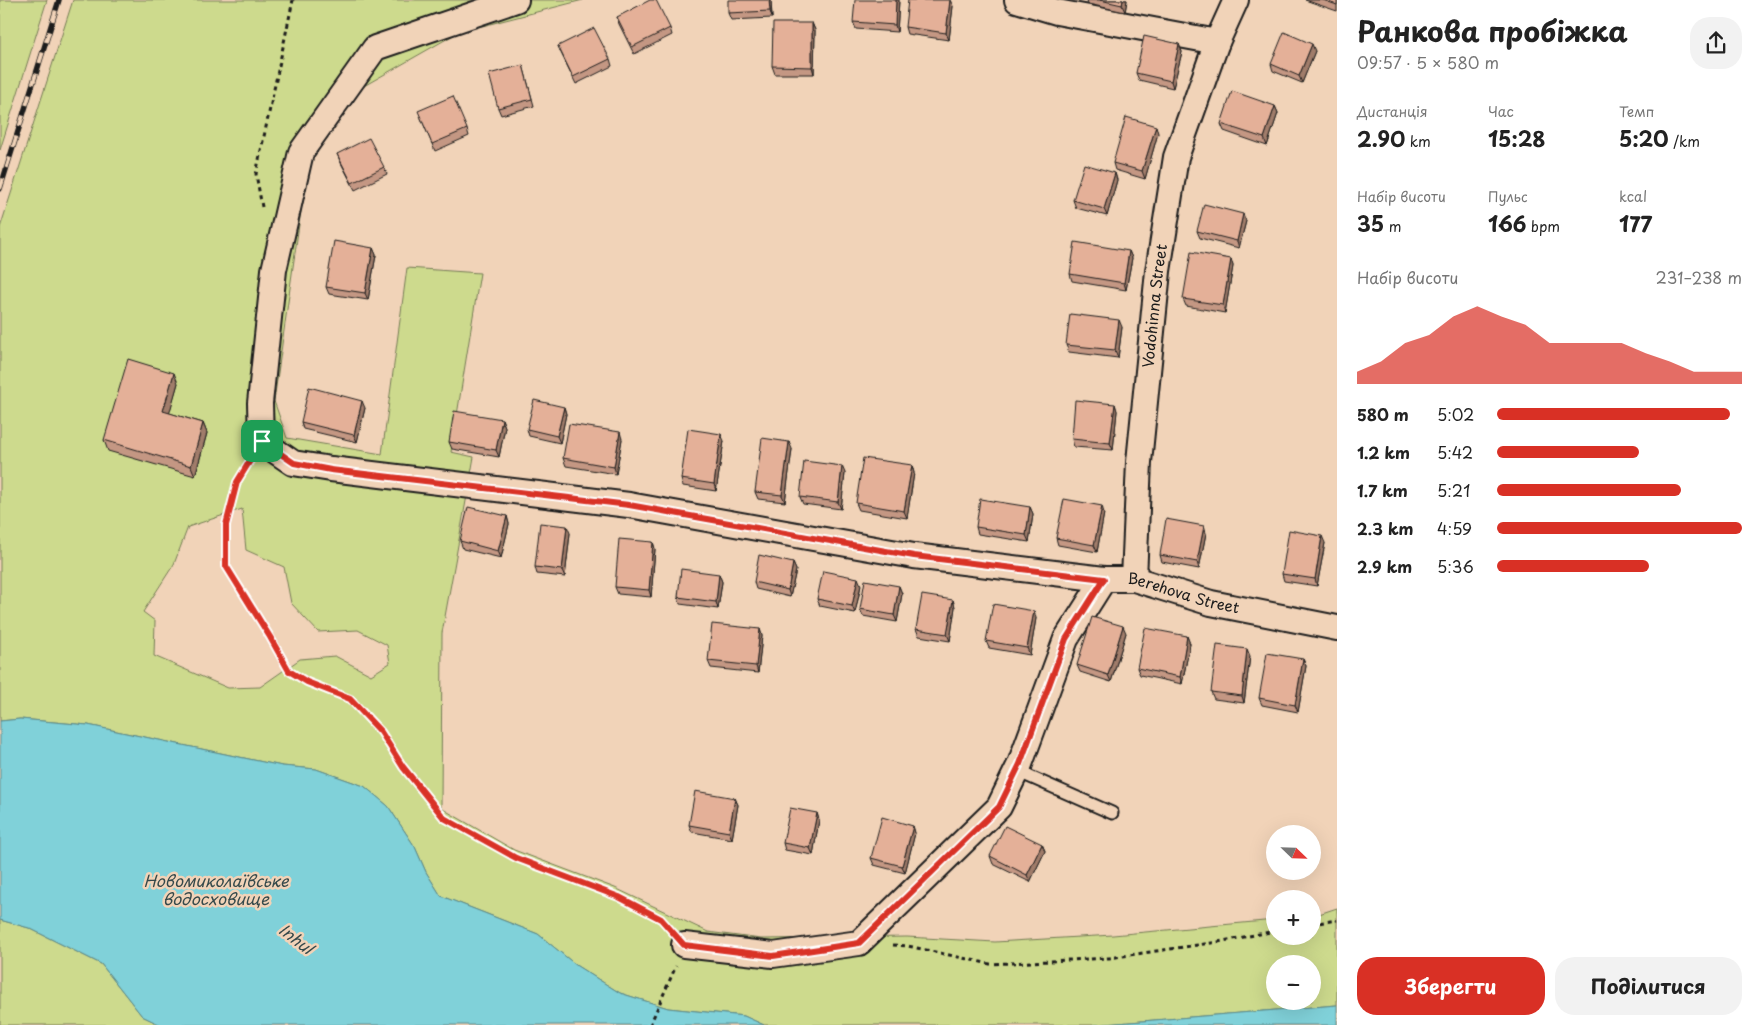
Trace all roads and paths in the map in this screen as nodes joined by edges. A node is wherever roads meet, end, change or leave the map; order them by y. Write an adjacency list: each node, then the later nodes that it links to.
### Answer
1 (293, 0): 6 (path)
2 (516, 0): 7 (street)
3 (1017, 0): 5 (street)
4 (1236, 0): 5 (street, Vodohinna Street)
5 (1217, 42): 9 (street, Vodohinna Street)
6 (263, 212)
7 (262, 441): 8 (street, Berehova Street); 17 (path)
8 (1104, 579): 9 (street, Berehova Street); 11 (street)
9 (1134, 579): 10 (street, Berehova Street)
10 (1337, 628)
11 (1020, 764): 12 (lane); 16 (street)
12 (1112, 813)
13 (1337, 920): 14 (path)
14 (1321, 923)
15 (1266, 933): 16 (path)
16 (859, 943): 17 (street)
17 (684, 945): 18 (path)
18 (650, 1025)

